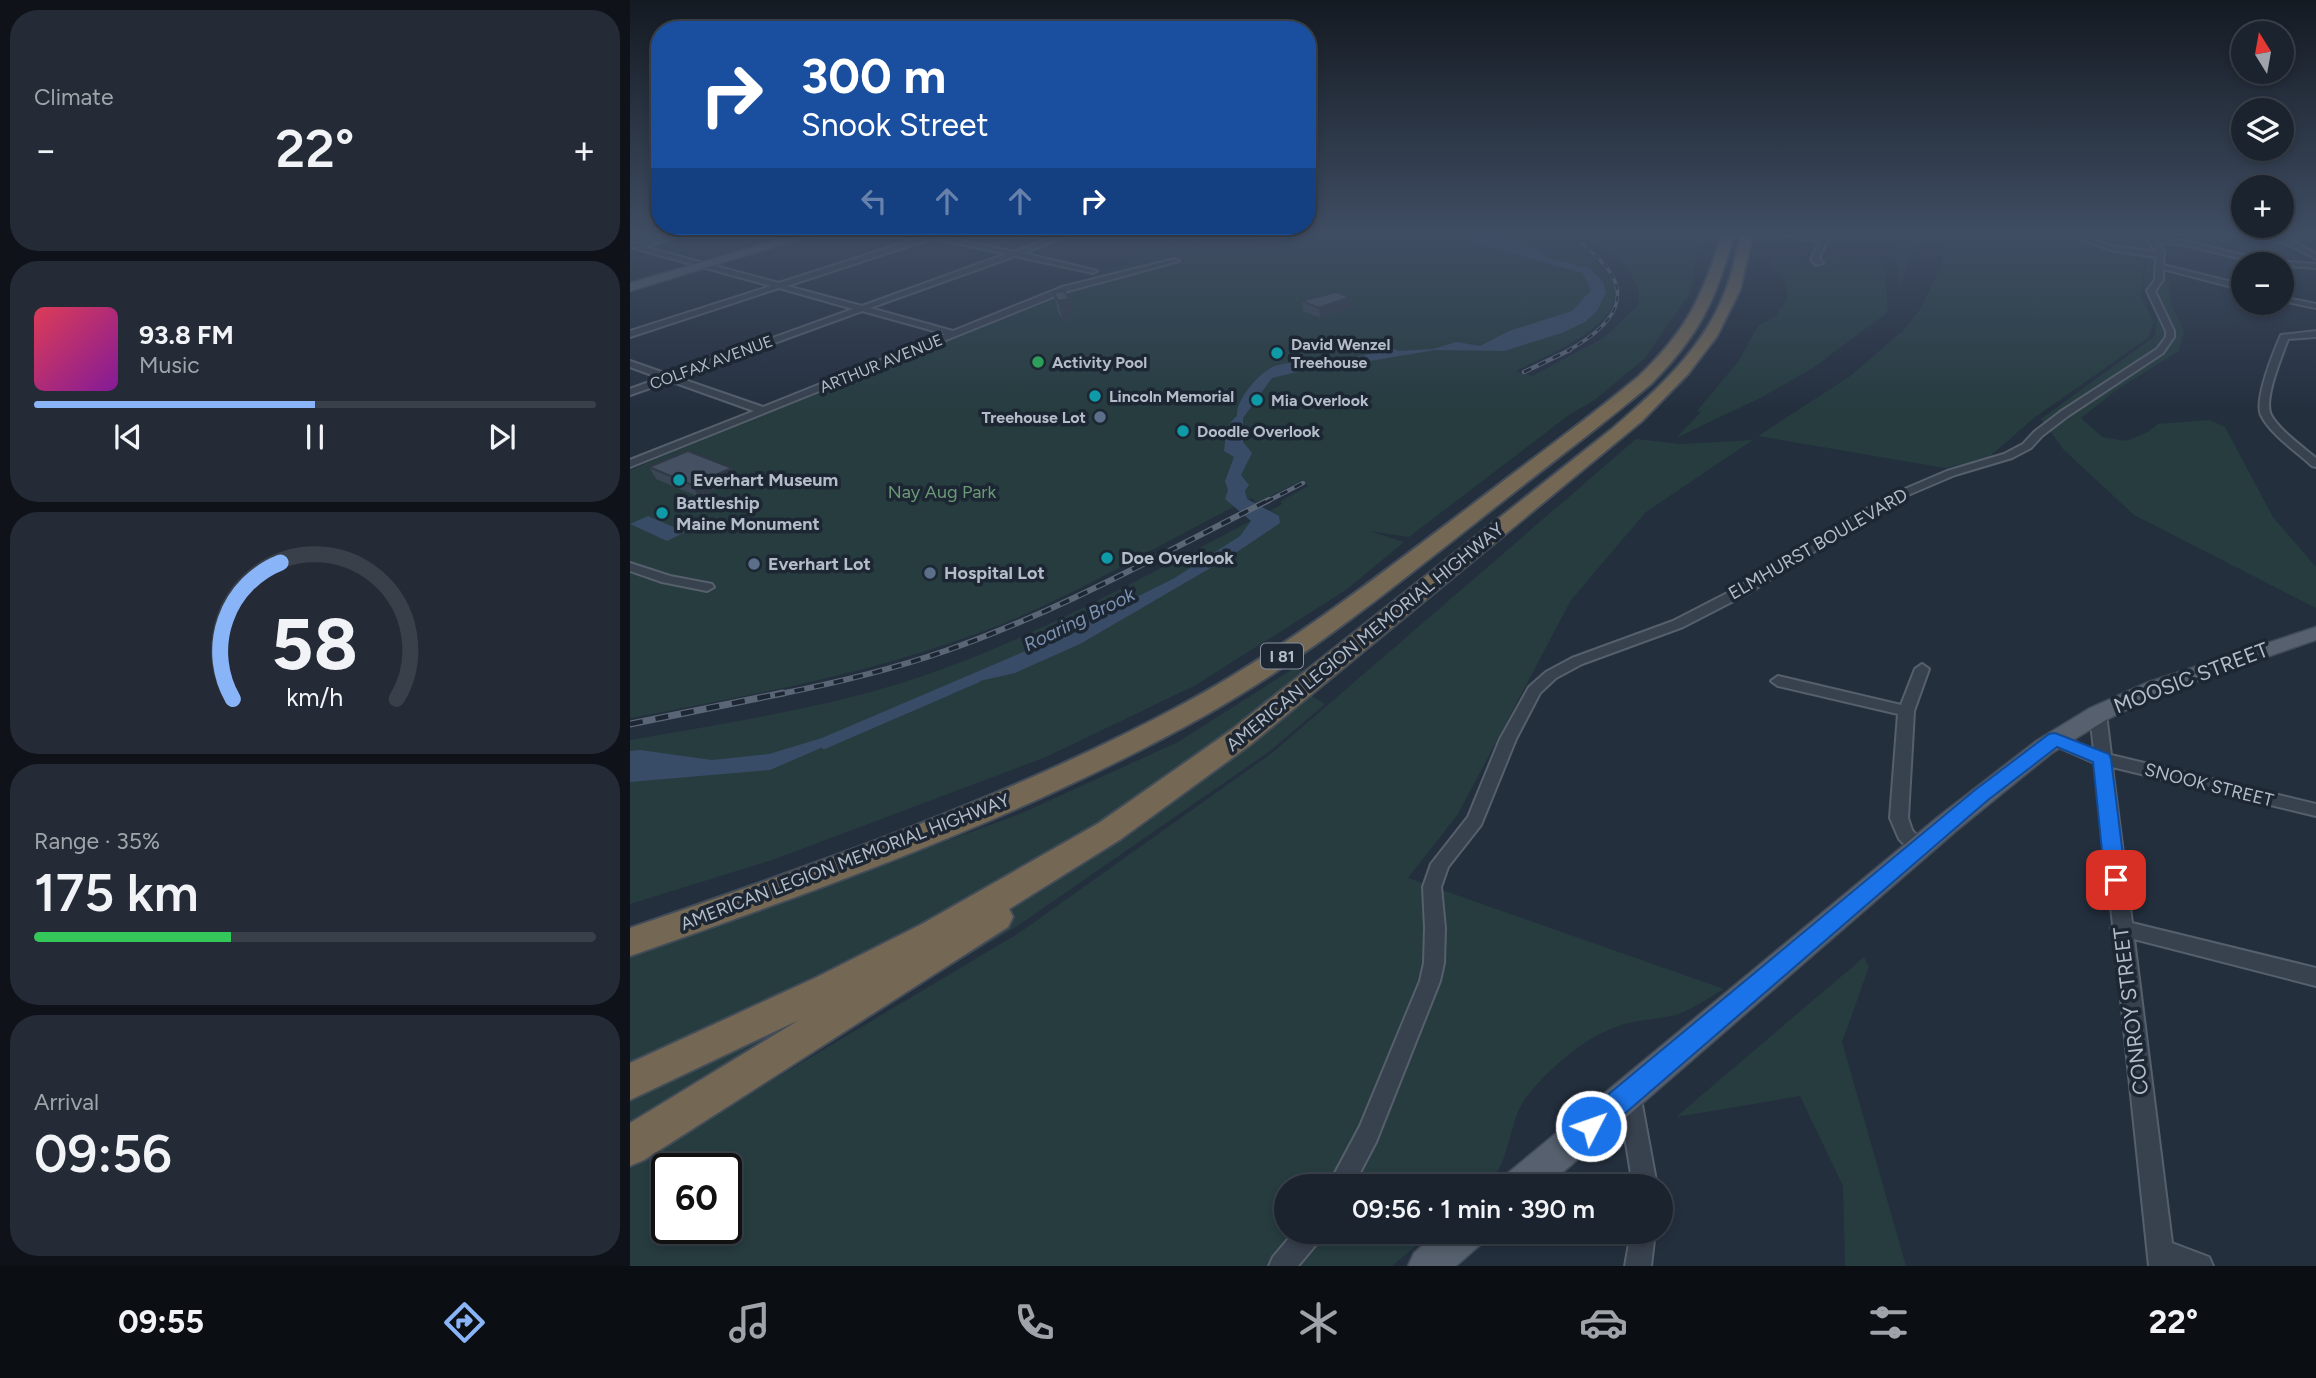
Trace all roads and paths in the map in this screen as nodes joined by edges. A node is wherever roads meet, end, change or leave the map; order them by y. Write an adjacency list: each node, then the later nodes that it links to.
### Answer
1 (757, 293): 11 (street)
2 (805, 293): 10 (street)
3 (903, 293): 10 (street, COLFAX AVENUE)
4 (1055, 293): 12 (street, ARTHUR AVENUE)
5 (1710, 293): 32 (highway, AMERICAN LEGION MEMORIAL HIGHWAY / I 81)
6 (1732, 293): 29 (highway, AMERICAN LEGION MEMORIAL HIGHWAY / I 81)
7 (2153, 293): 40 (street, ELMHURST BOULEVARD)
8 (2294, 301): 9 (street)
9 (2316, 306)
10 (861, 308): 12 (street); 15 (street, COLFAX AVENUE)
11 (630, 334)
12 (954, 334): 17 (street, ARTHUR AVENUE)
13 (2316, 334): 19 (street)
14 (630, 364): 15 (street)
15 (668, 378): 16 (street, COLFAX AVENUE); 17 (street)
16 (630, 391)
17 (762, 410): 18 (street, ARTHUR AVENUE)
18 (630, 464)
19 (2316, 464)
20 (630, 567): 21 (street)
21 (707, 587)
22 (2316, 633): 26 (main road, MOOSIC STREET)
23 (1922, 669): 25 (street)
24 (1778, 681): 25 (street)
25 (1906, 711): 31 (street)
26 (2098, 714): 27 (main road, MOOSIC STREET); 28 (street, CONROY STREET)
27 (2061, 735): 28 (street, SNOOK STREET); 31 (main road, MOOSIC STREET)
28 (2102, 759): 30 (street, SNOOK STREET); 33 (street, CONROY STREET)
29 (1157, 799): 37 (highway, AMERICAN LEGION MEMORIAL HIGHWAY / I 81); 39 (highway)
30 (2316, 810)
31 (1920, 849): 38 (main road, MOOSIC STREET)
32 (712, 913): 34 (highway); 35 (highway, AMERICAN LEGION MEMORIAL HIGHWAY / I 81)
33 (2121, 928): 36 (street); 46 (street, CONROY STREET)
34 (630, 936)
35 (630, 942)
36 (2316, 977)
37 (630, 1082)
38 (1629, 1093): 41 (main road, MOOSIC STREET); 42 (street)
39 (630, 1146)
40 (1346, 1174)
41 (1535, 1174)
42 (1643, 1174)
43 (1300, 1244): 47 (street)
44 (1453, 1244): 48 (main road)
45 (1641, 1244): 49 (street)
46 (2161, 1259): 50 (street)
47 (1282, 1266)
48 (1427, 1266)
49 (1638, 1266)
50 (2200, 1266)

